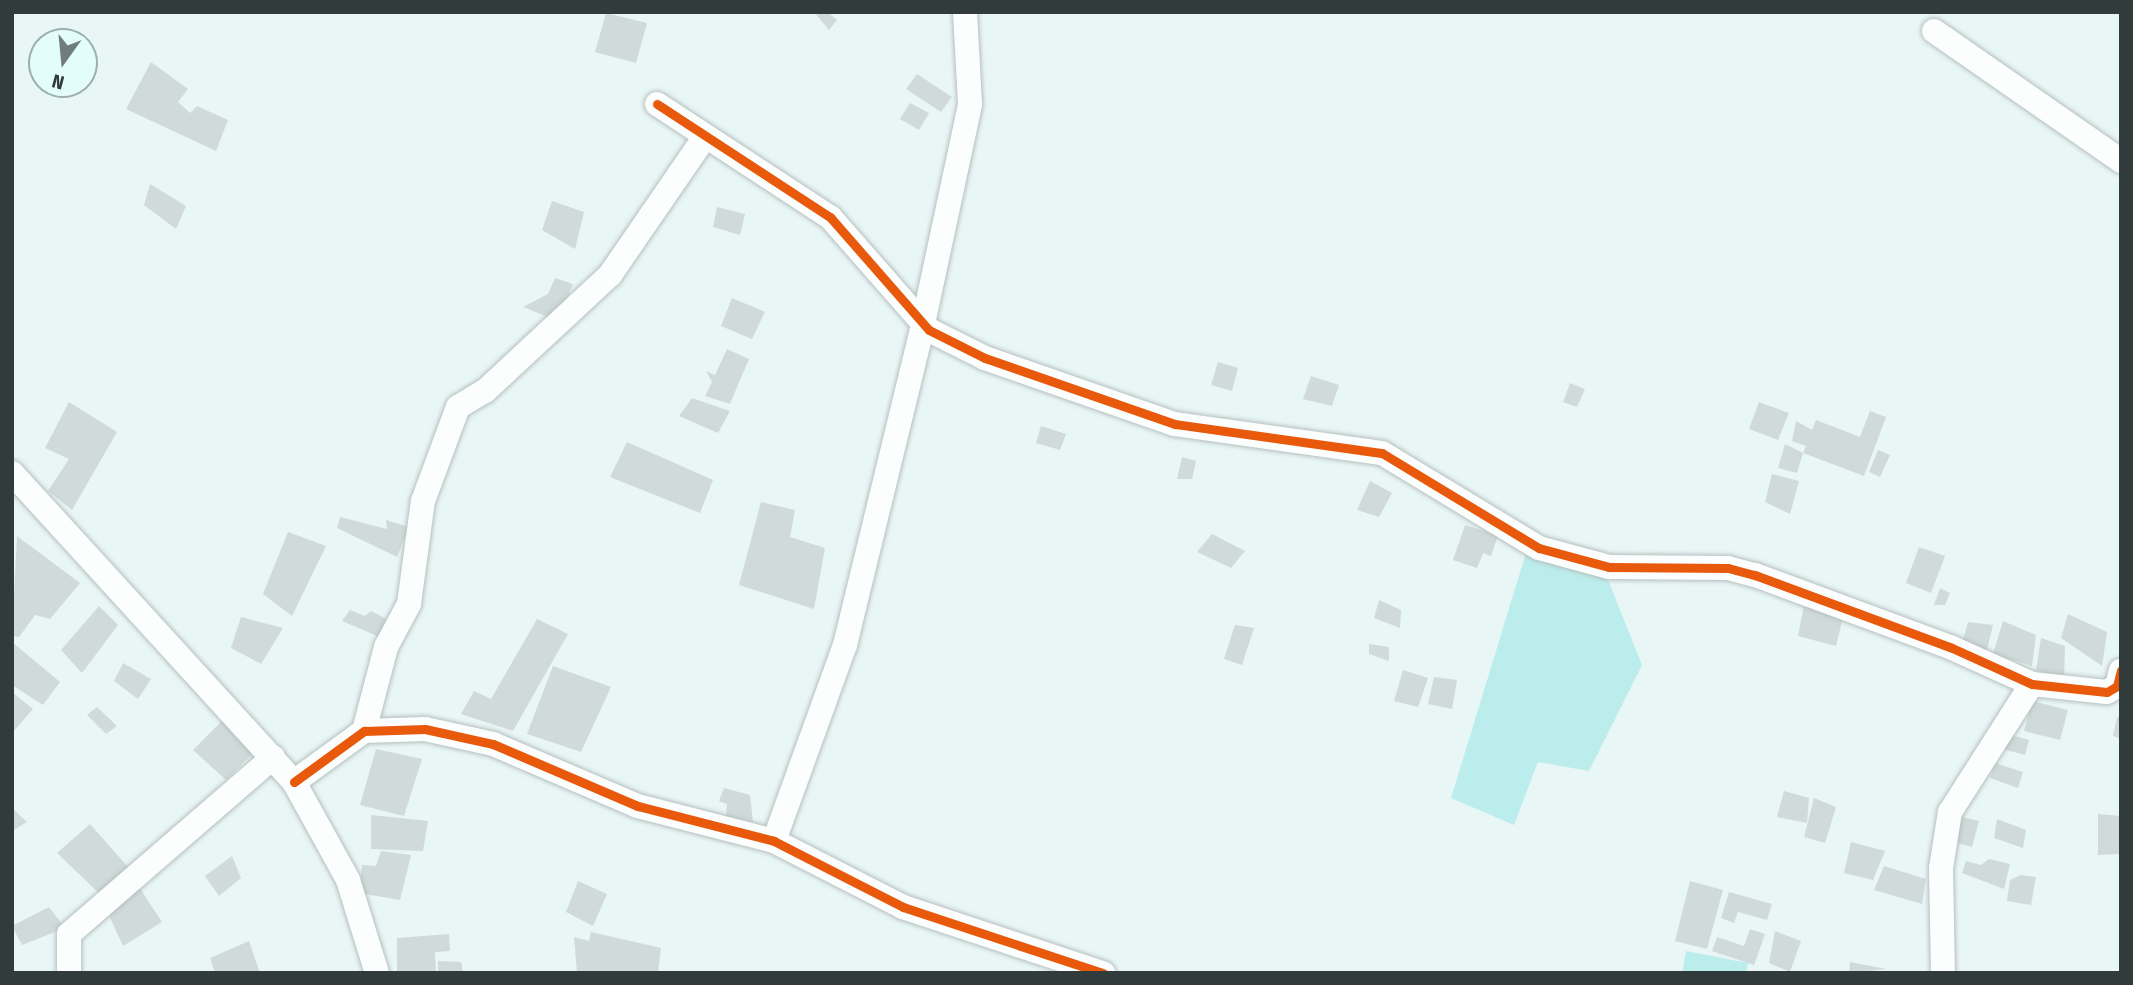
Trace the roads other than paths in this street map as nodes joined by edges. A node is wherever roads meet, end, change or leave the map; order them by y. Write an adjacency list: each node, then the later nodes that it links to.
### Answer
1 (965, 12): 6 (street)
2 (1934, 31): 5 (street)
3 (657, 104): 4 (street)
4 (705, 136): 6 (street); 10 (street)
5 (2121, 161)
6 (923, 324): 9 (street); 13 (street)
7 (12, 472): 11 (street)
8 (2121, 670): 9 (street)
9 (2032, 684): 17 (street)
10 (363, 731): 12 (street); 13 (street)
11 (273, 757): 12 (street); 14 (street)
12 (294, 782): 15 (street)
13 (774, 841): 16 (street)
14 (69, 973)
15 (377, 973)
16 (1103, 973)
17 (1943, 973)

